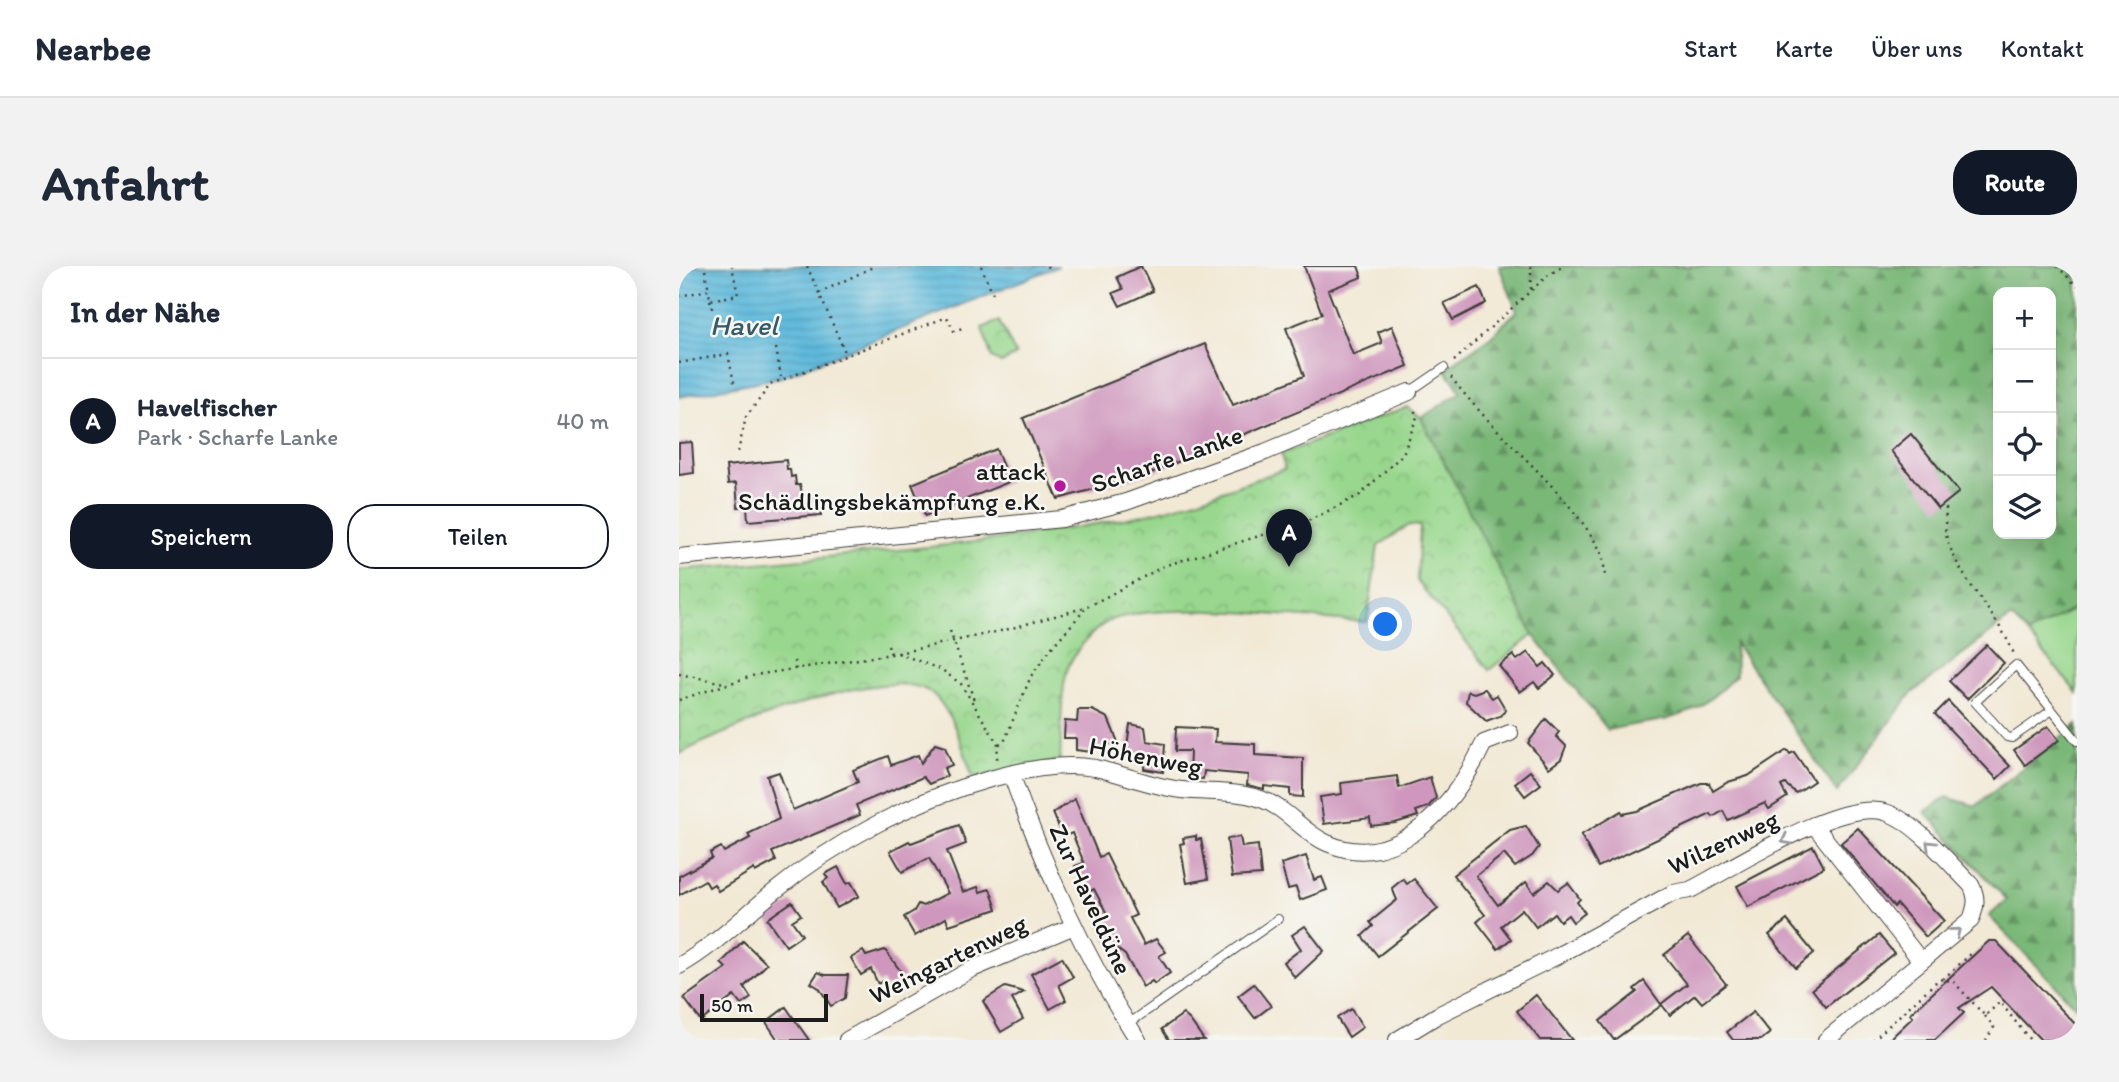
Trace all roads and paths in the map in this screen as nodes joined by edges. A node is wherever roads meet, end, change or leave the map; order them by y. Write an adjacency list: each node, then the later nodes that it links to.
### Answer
1 (732, 266): 15 (path)
2 (807, 266): 12 (path)
3 (875, 266): 12 (path)
4 (981, 266): 13 (path)
5 (1531, 266): 11 (path)
6 (1563, 266): 11 (path)
7 (2057, 266): 9 (path)
8 (705, 270): 10 (path)
9 (2077, 286)
10 (709, 290): 14 (path); 15 (path)
11 (1531, 292): 21 (path)
12 (819, 293): 19 (path)
13 (993, 294)
14 (679, 296)
15 (710, 300): 16 (path)
16 (713, 312)
17 (965, 327): 25 (path)
18 (776, 348): 22 (path)
19 (845, 352)
20 (679, 363): 23 (path)
21 (1444, 368): 24 (lane); 28 (path)
22 (781, 377)
23 (735, 387)
24 (1409, 392): 27 (street, Scharfe Lanke); 29 (path)
25 (738, 452)
26 (1946, 508): 36 (path)
27 (679, 556)
28 (1605, 576)
29 (1087, 607): 31 (path); 45 (path)
30 (950, 631): 31 (path)
31 (954, 641): 33 (path); 41 (path)
32 (888, 645): 34 (path)
33 (898, 653): 34 (path); 41 (path)
34 (891, 654): 37 (path)
35 (794, 661): 37 (path)
36 (2019, 667): 42 (lane); 42 (lane)
37 (796, 669): 39 (path)
38 (679, 674): 39 (path)
39 (727, 683): 40 (path)
40 (679, 700)
41 (975, 703): 45 (path)
42 (2052, 710): 44 (lane)
43 (1510, 733): 46 (street, Höhenweg)
44 (2077, 741)
45 (998, 744): 46 (path)
46 (1005, 776): 49 (street, Zur Haveldüne); 52 (street, Höhenweg)
47 (1814, 825): 51 (street); 51 (street, Wilzenweg, one-way to 47); 58 (street, Wilzenweg, one-way to 58)
48 (1278, 919): 55 (lane)
49 (1072, 927): 55 (street, Zur Haveldüne); 56 (street, Weingartenweg)
50 (1972, 953): 53 (path)
51 (1921, 961): 59 (street)
52 (679, 966)
53 (1943, 979): 54 (path); 60 (path)
54 (1985, 1016): 61 (path); 62 (path)
55 (1128, 1024): 57 (street, Zur Haveldüne)
56 (847, 1040)
57 (1138, 1040)
58 (1397, 1040)
59 (1826, 1040)
60 (1873, 1040)
61 (1986, 1040)
62 (2030, 1040)

